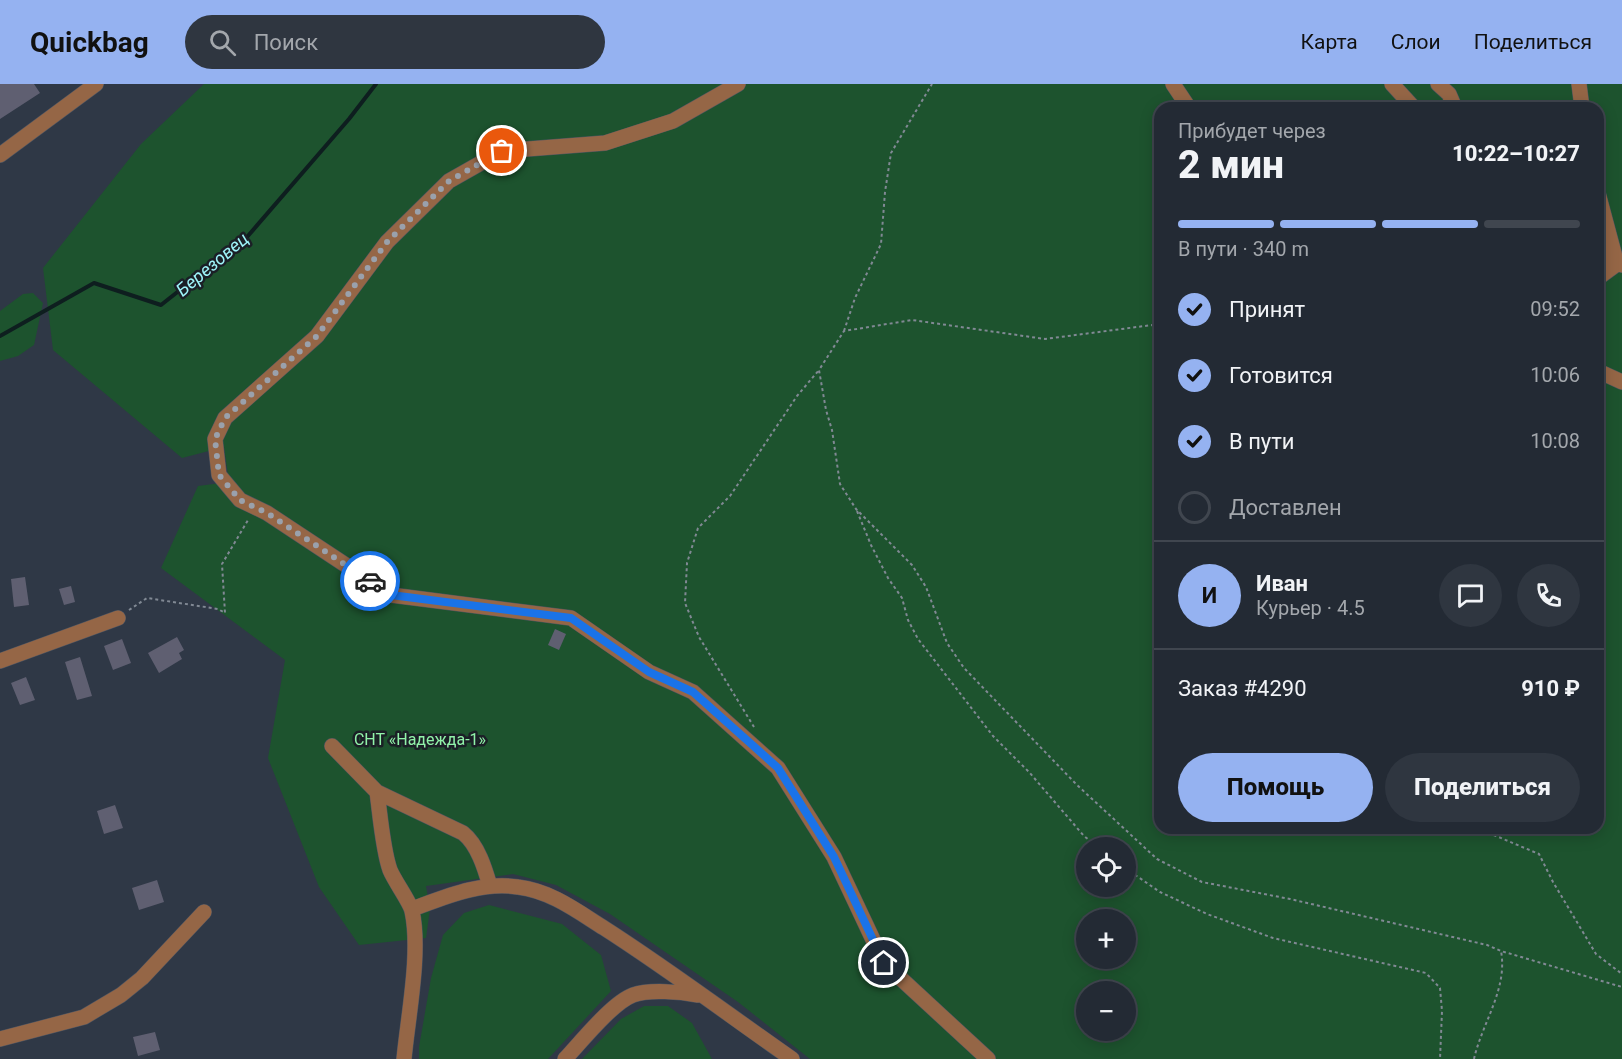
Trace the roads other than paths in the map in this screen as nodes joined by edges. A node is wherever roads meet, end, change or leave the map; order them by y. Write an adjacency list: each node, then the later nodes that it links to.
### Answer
1 (96, 84): 9 (street)
2 (738, 84): 28 (street)
3 (1173, 84): 6 (street)
4 (1392, 84): 7 (street)
5 (1579, 84): 8 (street)
6 (1185, 102)
7 (1408, 102)
8 (1581, 102)
9 (0, 155)
10 (1604, 213): 12 (street)
11 (1604, 255): 12 (street)
12 (1620, 265): 13 (street)
13 (1604, 274)
14 (1604, 374): 15 (street)
15 (1622, 382)
16 (117, 618): 17 (street)
17 (0, 661)
18 (332, 746): 19 (street)
19 (377, 792): 20 (street); 21 (street)
20 (490, 886): 21 (street); 23 (street)
21 (412, 909): 25 (street)
22 (204, 912): 24 (street)
23 (701, 995): 26 (street); 27 (street)
24 (0, 1039)
25 (404, 1059)
26 (565, 1059)
27 (792, 1059)
28 (988, 1059)

